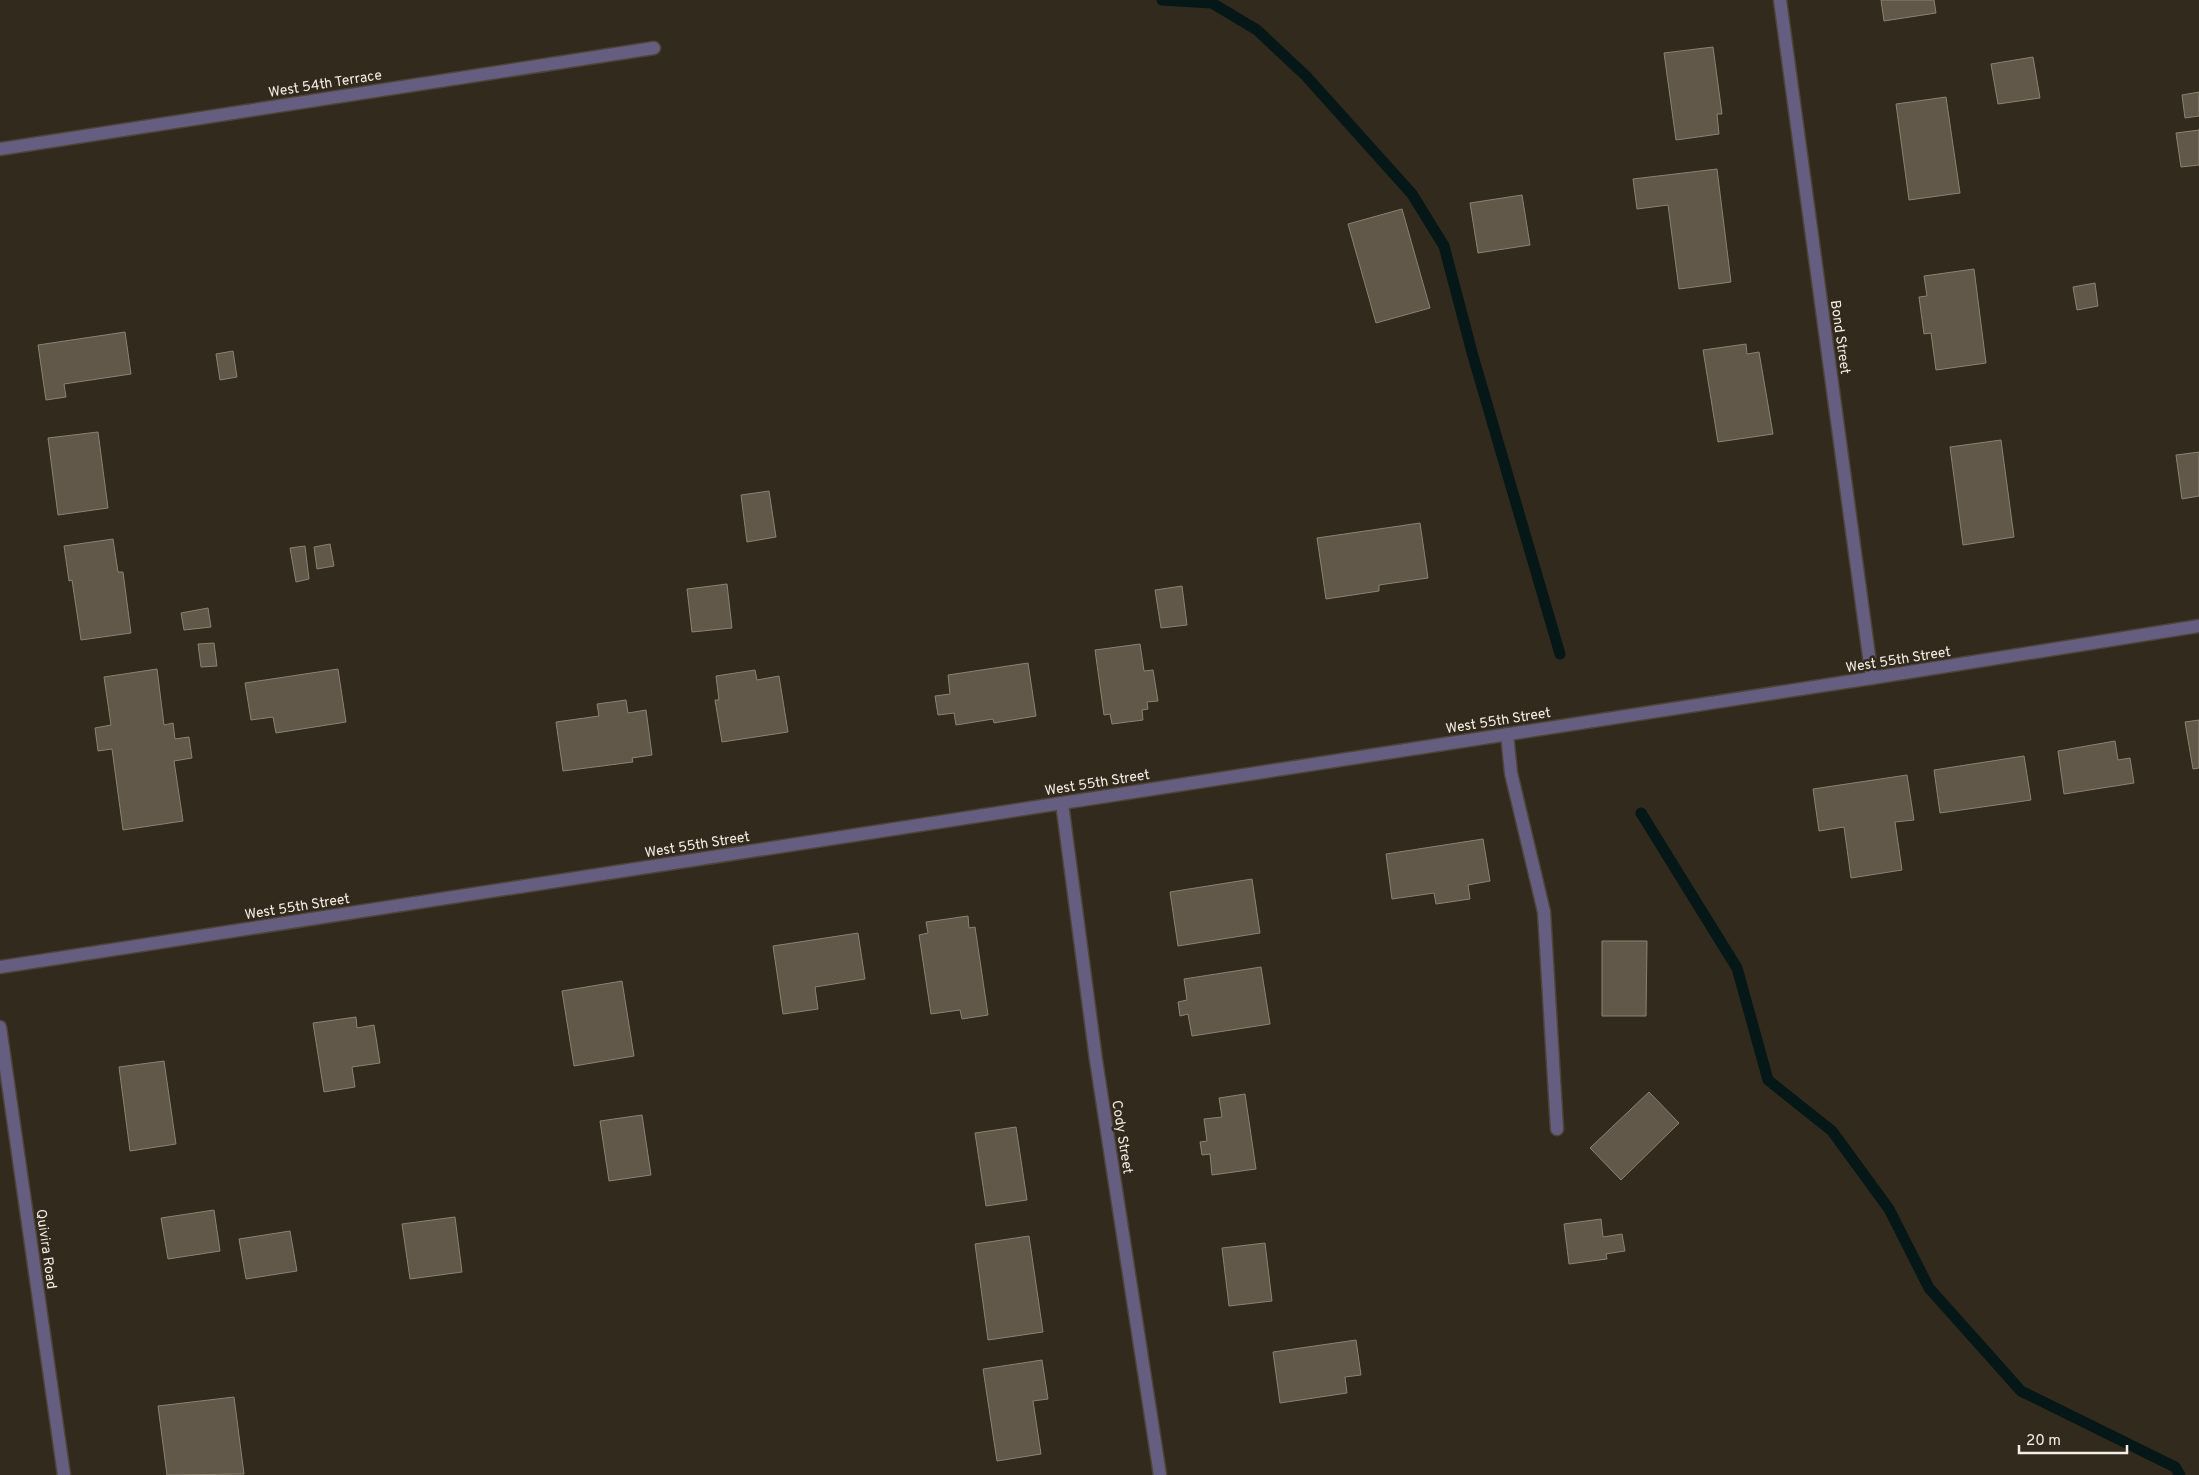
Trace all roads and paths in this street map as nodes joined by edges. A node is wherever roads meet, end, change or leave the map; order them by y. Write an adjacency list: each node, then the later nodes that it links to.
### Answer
1 (1780, 0): 5 (street, Bond Street)
2 (654, 48): 3 (street, West 54th Terrace)
3 (0, 149)
4 (2199, 626): 5 (street, West 55th Street)
5 (1872, 678): 6 (street, West 55th Street)
6 (1507, 734): 7 (street, West 55th Street); 10 (street)
7 (1062, 803): 8 (street, West 55th Street); 12 (street, Cody Street)
8 (0, 967)
9 (0, 1027): 11 (street, Quivira Road)
10 (1557, 1129)
11 (64, 1475)
12 (1160, 1475)

